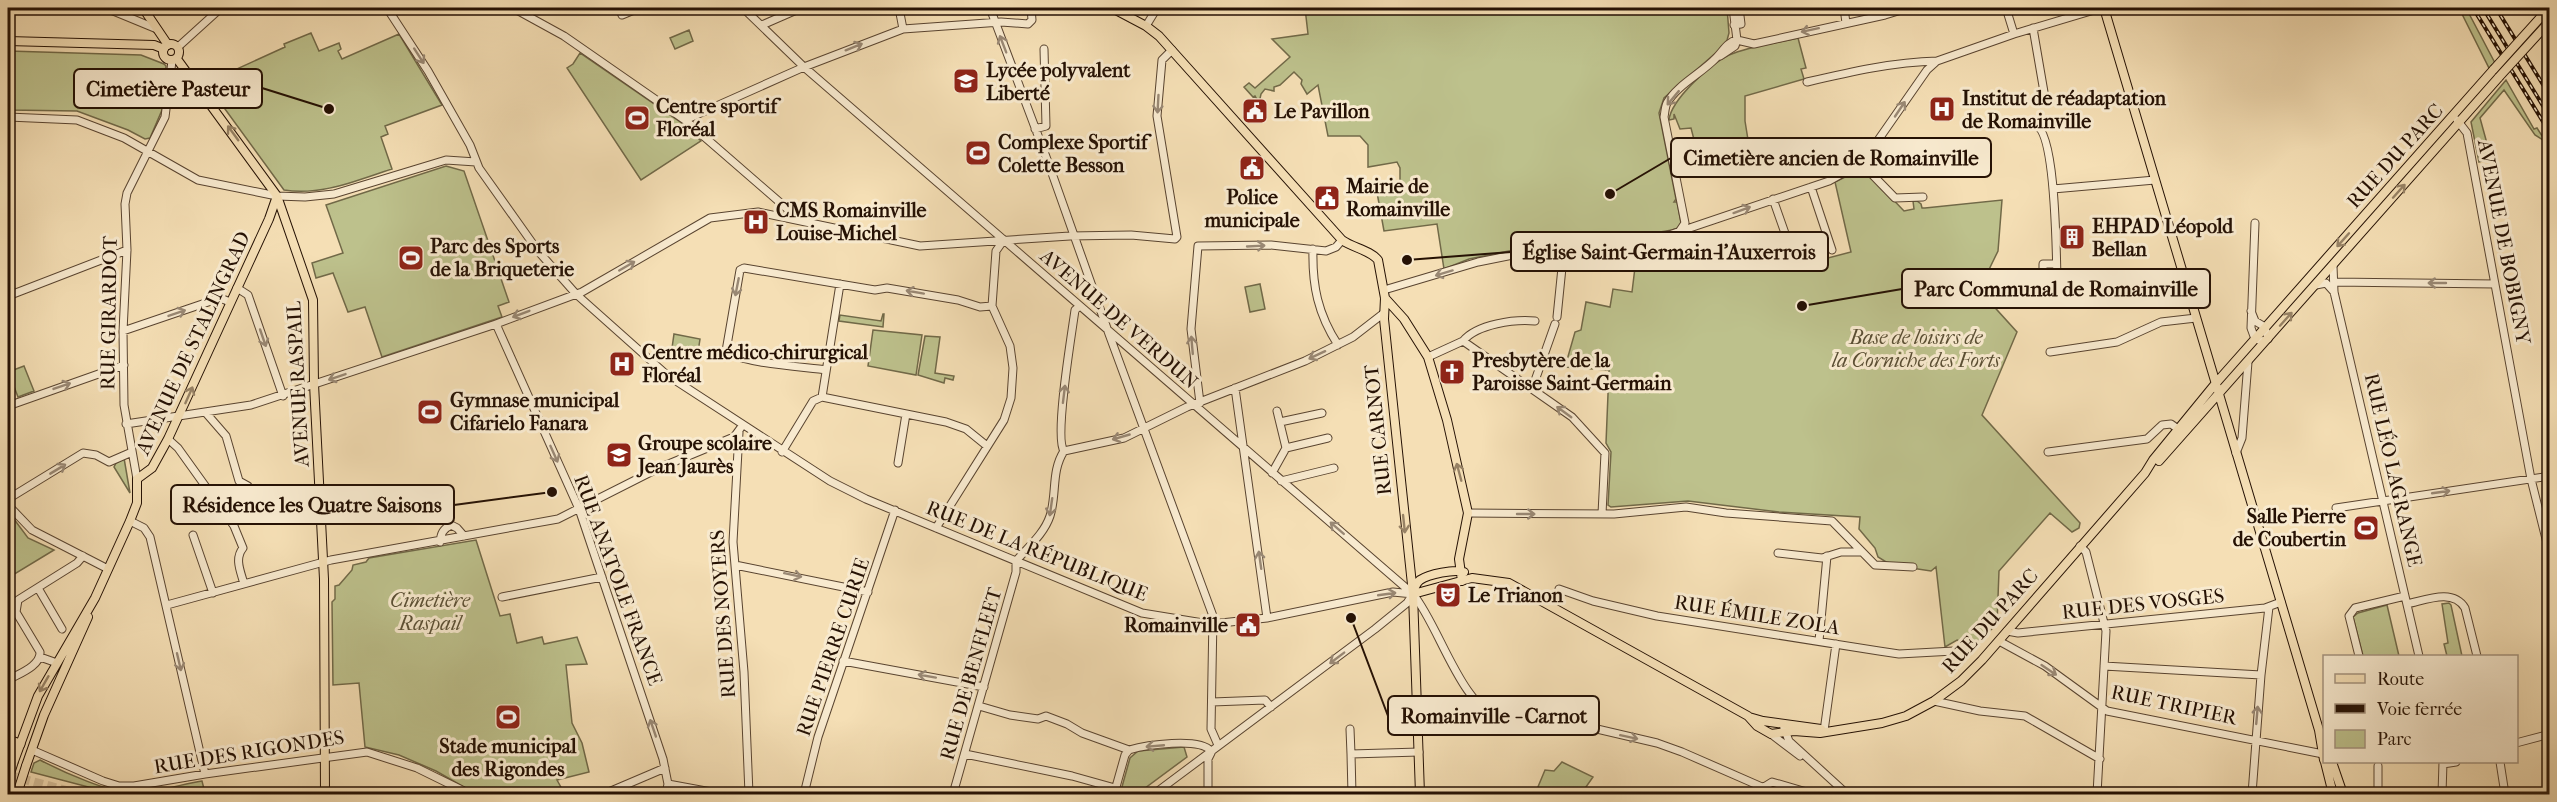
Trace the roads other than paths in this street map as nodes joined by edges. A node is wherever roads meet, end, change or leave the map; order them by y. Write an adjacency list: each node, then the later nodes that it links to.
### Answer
1 (106, 8): 29 (street)
2 (142, 8): 29 (main road, AVENUE RASPAIL)
3 (221, 8): 35 (street)
4 (387, 8): 51 (street, RUE DE LA RÉPUBLIQUE, one-way to 51)
5 (513, 8): 46 (street)
6 (619, 8): 7 (street)
7 (632, 8)
8 (743, 8): 25 (street, AVENUE DE VERDUN)
9 (801, 8): 25 (street)
10 (899, 8): 30 (street)
11 (990, 8): 23 (street)
12 (1031, 8): 23 (street)
13 (1112, 8): 26 (main road)
14 (1157, 8): 26 (street)
15 (1733, 8): 27 (street)
16 (1739, 8): 27 (street)
17 (1844, 8): 24 (street)
18 (1908, 8): 24 (street)
19 (2006, 8): 31 (street)
20 (2102, 8): 28 (street); 53 (main road)
21 (2549, 8): 43 (main road, RUE DU PARC, bridge)
22 (2550, 21): 43 (main road, RUE DU PARC, bridge)
23 (995, 22): 30 (street); 49 (street, one-way to 23)
24 (1846, 23): 33 (street, one-way to 33)
25 (762, 25): 40 (street, AVENUE DE VERDUN)
26 (1146, 26): 37 (main road)
27 (1734, 27): 33 (street)
28 (2033, 28): 31 (street); 42 (street)
29 (158, 29): 34 (main road, AVENUE RASPAIL)
30 (903, 29): 40 (street, one-way to 30)
31 (2014, 34): 39 (street)
32 (8, 41): 34 (main road)
33 (1733, 41): 61 (street, one-way to 61)
34 (166, 47): 35 (main road); 38 (main road, AVENUE RASPAIL)
35 (178, 47): 38 (main road)
36 (1044, 49): 49 (street)
37 (1172, 50): 62 (street, one-way to 62); 63 (main road)
38 (175, 60): 50 (street, RUE GIRARDOT); 56 (main road, AVENUE RASPAIL, one-way to 38)
39 (1937, 61): 41 (street); 52 (street, one-way to 39)
40 (804, 67): 46 (street); 64 (street, AVENUE DE VERDUN)
41 (1807, 82)
42 (2044, 92)
43 (2469, 106): 44 (main road, RUE DU PARC); 47 (main road, RUE DU PARC)
44 (2453, 116): 47 (street, AVENUE DE BOBIGNY); 89 (main road, RUE DU PARC, one-way to 89)
45 (8, 117): 50 (street)
46 (685, 120): 59 (street)
47 (2461, 123): 71 (main road, RUE DU PARC, one-way to 47); 74 (street, AVENUE DE BOBIGNY)
48 (2036, 125): 55 (street)
49 (1035, 129): 62 (street)
50 (149, 152): 56 (street); 67 (street, RUE GIRARDOT)
51 (476, 162): 56 (street); 78 (street, RUE DE LA RÉPUBLIQUE)
52 (1861, 163): 54 (street); 57 (street)
53 (2155, 180): 55 (street); 86 (main road)
54 (1811, 187): 58 (street); 68 (street)
55 (2053, 189): 70 (street)
56 (277, 196): 76 (main road, AVENUE DE STALINGRAD); 105 (main road, AVENUE RASPAIL)
57 (1923, 197)
58 (1773, 199): 61 (street, one-way to 58); 69 (street)
59 (801, 221): 64 (street); 78 (street, one-way to 59)
60 (2255, 223): 84 (street)
61 (1688, 227): 65 (street)
62 (1074, 237): 64 (street); 90 (street)
63 (1342, 240): 66 (street); 79 (main road, RUE CARNOT)
64 (1003, 241): 82 (street); 83 (street, AVENUE DE VERDUN)
65 (1564, 248): 79 (street, one-way to 79); 107 (street)
66 (1313, 249): 97 (street); 111 (street, one-way to 66)
67 (128, 250): 80 (street); 92 (street, RUE GIRARDOT)
68 (1832, 250)
69 (1793, 256)
70 (2056, 264)
71 (2333, 266): 72 (street, RUE LÉO LAGRANGE); 75 (main road, RUE DU PARC)
72 (2334, 282): 74 (street, one-way to 72); 77 (street, RUE LÉO LAGRANGE)
73 (840, 284): 82 (street, one-way to 73); 103 (street); 103 (street, one-way to 103)
74 (2495, 284): 139 (street, AVENUE DE BOBIGNY)
75 (2316, 285): 77 (street); 94 (main road, RUE DU PARC, one-way to 75)
76 (237, 288): 81 (main road, AVENUE DE STALINGRAD); 109 (street, one-way to 109)
77 (2334, 292): 143 (street, RUE LÉO LAGRANGE)
78 (576, 294): 88 (street, one-way to 88); 121 (street, RUE DE LA RÉPUBLIQUE)
79 (1385, 294): 85 (main road, RUE CARNOT); 99 (main road)
80 (8, 296)
81 (230, 302): 92 (street, one-way to 81); 117 (main road, AVENUE DE STALINGRAD, one-way to 81)
82 (992, 306): 125 (street)
83 (1080, 306): 90 (street, AVENUE DE VERDUN); 128 (street, one-way to 83)
84 (2252, 311): 89 (street); 91 (street)
85 (1384, 313): 97 (street); 175 (main road, RUE CARNOT, one-way to 175)
86 (2196, 318): 98 (street); 104 (main road)
87 (1535, 321): 96 (street)
88 (496, 324): 105 (street, one-way to 105); 146 (street, RUE ANATOLE FRANCE, one-way to 146)
89 (2262, 325): 91 (street); 93 (main road, RUE DU PARC); 94 (street)
90 (1107, 328): 95 (street, AVENUE DE VERDUN); 102 (street)
91 (2251, 328): 93 (street)
92 (123, 331): 101 (street, RUE GIRARDOT)
93 (2255, 339): 94 (street); 104 (main road, RUE DU PARC)
94 (2268, 339): 100 (main road, RUE DU PARC)
95 (1122, 341): 102 (street); 111 (street, AVENUE DE VERDUN)
96 (1464, 341): 99 (street); 107 (street)
97 (1338, 345): 106 (street, one-way to 106)
98 (2049, 352)
99 (1428, 357): 148 (main road, one-way to 99)
100 (2248, 362): 108 (main road, RUE DU PARC); 132 (street)
101 (123, 365): 112 (street, one-way to 101); 119 (street, RUE GIRARDOT)
102 (1122, 365): 120 (street)
103 (826, 370): 110 (street)
104 (2216, 383): 108 (main road); 122 (main road, RUE DU PARC)
105 (314, 384): 109 (street); 162 (main road, AVENUE RASPAIL)
106 (1235, 388): 111 (street); 126 (street)
107 (1532, 389): 149 (street, one-way to 107)
108 (2219, 393): 132 (main road); 136 (main road, RUE DU PARC)
109 (283, 396): 114 (street)
110 (822, 398): 116 (street); 130 (street)
111 (1197, 404): 120 (street); 126 (street, AVENUE DE VERDUN)
112 (8, 406)
113 (1278, 411): 118 (street)
114 (206, 413): 117 (street); 141 (street)
115 (1322, 413): 118 (street)
116 (906, 414): 125 (street); 133 (street)
117 (179, 417): 119 (street); 124 (main road, AVENUE DE STALINGRAD)
118 (1280, 422): 127 (street)
119 (126, 424): 129 (street, RUE GIRARDOT)
120 (1145, 428): 128 (street, one-way to 128); 183 (street)
121 (740, 429): 130 (street, RUE DE LA RÉPUBLIQUE); 146 (street); 163 (street, RUE DES NOYERS)
122 (2178, 429): 131 (street); 136 (main road, RUE DU PARC)
123 (1328, 438): 127 (street)
124 (168, 440): 138 (main road, AVENUE DE STALINGRAD); 170 (street)
125 (987, 446): 151 (street)
126 (1243, 447): 135 (street, AVENUE DE VERDUN); 182 (street, one-way to 126)
127 (1286, 448): 135 (street)
128 (1064, 451): 161 (street, one-way to 161)
129 (132, 452): 138 (street, RUE GIRARDOT); 142 (street, one-way to 129)
130 (782, 452): 147 (street, RUE DE LA RÉPUBLIQUE)
131 (2048, 452)
132 (2236, 453): 179 (main road)
133 (898, 464)
134 (1334, 468): 140 (street)
135 (1272, 473): 140 (street, AVENUE DE VERDUN)
136 (2145, 473): 155 (main road, RUE DU PARC)
137 (2550, 476): 139 (street)
138 (137, 479): 150 (main road, AVENUE DE STALINGRAD)
139 (2531, 479): 143 (street, one-way to 139); 158 (street, AVENUE DE BOBIGNY)
140 (1281, 481): 175 (street, AVENUE DE VERDUN, one-way to 140)
141 (252, 494)
142 (8, 499)
143 (2383, 500): 145 (street); 178 (street, RUE LÉO LAGRANGE)
144 (8, 505): 159 (street)
145 (2336, 508)
146 (579, 509): 153 (street); 167 (street, RUE ANATOLE FRANCE)
147 (895, 510): 151 (street, RUE DE LA RÉPUBLIQUE); 173 (street, RUE PIERRE CURIE)
148 (1467, 513): 149 (street, one-way to 149); 166 (main road)
149 (1602, 514): 156 (street)
150 (130, 522): 165 (main road, AVENUE DE STALINGRAD); 180 (street)
151 (936, 528): 161 (street, RUE DE LA RÉPUBLIQUE)
152 (193, 535): 174 (street)
153 (464, 536): 154 (street); 154 (street)
154 (440, 542): 162 (street)
155 (2080, 546): 184 (street); 186 (main road, RUE DU PARC)
156 (1861, 552): 160 (street); 164 (street)
157 (1778, 553): 160 (street)
158 (2550, 555)
159 (83, 556): 165 (street); 171 (street)
160 (1827, 556): 188 (street)
161 (1016, 561): 183 (street, RUE DE LA RÉPUBLIQUE); 200 (street, RUE DE BENFLEET)
162 (323, 563): 170 (street); 226 (main road, AVENUE RASPAIL)
163 (735, 565): 173 (street, one-way to 173); 248 (street, RUE DES NOYERS)
164 (1913, 567)
165 (108, 569): 177 (main road, AVENUE DE STALINGRAD)
166 (1461, 571): 168 (main road); 169 (main road); 175 (main road)
167 (602, 577): 176 (street); 235 (street, RUE ANATOLE FRANCE, one-way to 167)
168 (1472, 578): 169 (main road); 206 (main road)
169 (1462, 580): 175 (main road)
170 (244, 584): 174 (street)
171 (38, 588): 185 (street); 194 (street)
172 (1559, 589): 188 (street, RUE ÉMILE ZOLA)
173 (868, 592): 195 (street, RUE PIERRE CURIE)
174 (213, 593): 180 (street)
175 (1413, 594): 182 (street, RUE DE LA RÉPUBLIQUE, one-way to 175); 204 (street, one-way to 204); 222 (main road, RUE CARNOT); 240 (street, AVENUE DE VERDUN, one-way to 240)
176 (501, 597)
177 (95, 598): 196 (main road, AVENUE DE STALINGRAD); 219 (main road, AVENUE DE STALINGRAD)
178 (2406, 600): 191 (street); 192 (street, RUE LÉO LAGRANGE); 193 (street)
179 (2282, 602): 181 (street, RUE DES VOSGES); 209 (main road)
180 (167, 605): 236 (street, one-way to 236)
181 (2269, 607): 184 (street, RUE DES VOSGES); 198 (street)
182 (1268, 618): 183 (street, RUE DE LA RÉPUBLIQUE)
183 (1215, 623): 202 (street)
184 (2105, 624): 186 (street, RUE DES VOSGES); 197 (street)
185 (62, 628)
186 (2007, 631): 187 (main road, RUE DU PARC)
187 (1999, 640): 201 (main road, RUE DU PARC); 205 (street, RUE TRIPIER, one-way to 205)
188 (1819, 641): 189 (street, RUE ÉMILE ZOLA)
189 (1836, 644): 190 (street, RUE ÉMILE ZOLA); 210 (street)
190 (1954, 651)
191 (2359, 655)
192 (2419, 655)
193 (2477, 655)
194 (40, 657): 196 (street); 199 (street)
195 (843, 661): 200 (street, one-way to 195); 249 (street, RUE PIERRE CURIE)
196 (57, 663): 218 (main road, AVENUE DE STALINGRAD, one-way to 218)
197 (2104, 666): 198 (street); 205 (street)
198 (2261, 675): 215 (street, one-way to 198)
199 (8, 680)
200 (984, 687): 203 (street, RUE DE BENFLEET)
201 (1934, 701): 210 (main road, RUE DU PARC); 229 (street)
202 (1212, 702): 204 (street); 216 (street)
203 (979, 706): 220 (street); 224 (street, RUE DE BENFLEET)
204 (1271, 707): 216 (street)
205 (2103, 709): 215 (street, RUE TRIPIER); 229 (street)
206 (1748, 716): 208 (main road, RUE DU PARC); 211 (main road)
207 (1350, 729): 225 (street)
208 (1784, 729): 210 (main road, RUE DU PARC); 211 (main road, RUE DU PARC); 227 (street)
209 (2319, 730): 213 (main road); 223 (main road)
210 (1824, 731)
211 (1771, 734): 227 (street)
212 (2550, 734): 217 (street)
213 (2323, 737)
214 (8, 740): 218 (highway)
215 (2255, 740): 228 (street, RUE TRIPIER); 259 (street)
216 (1216, 743): 221 (street); 252 (street)
217 (2518, 743)
218 (20, 744): 219 (main road); 237 (main road, AVENUE DE STALINGRAD, bridge)
219 (32, 750): 236 (street, RUE DES RIGONDES); 243 (main road, AVENUE DE STALINGRAD, bridge)
220 (1129, 750): 221 (street, one-way to 220); 241 (street)
221 (1211, 751): 251 (street)
222 (1419, 752): 225 (street); 254 (main road, RUE CARNOT)
223 (2323, 752)
224 (965, 754): 241 (street); 250 (street, RUE DE BENFLEET)
225 (1351, 754): 253 (street)
226 (323, 757): 236 (street, RUE DES RIGONDES); 242 (street, RUE DES RIGONDES); 244 (main road, AVENUE RASPAIL)
227 (1805, 758): 257 (street)
228 (2323, 758)
229 (2100, 759): 258 (street)
230 (2326, 763): 239 (main road)
231 (2332, 763): 239 (main road)
232 (2443, 763): 263 (street)
233 (2500, 763): 264 (street)
234 (2378, 765): 262 (street)
235 (665, 768): 238 (street, RUE ANATOLE FRANCE); 245 (street)
236 (205, 774)
237 (8, 780)
238 (668, 784): 246 (street); 247 (street)
239 (2334, 784): 260 (main road); 261 (main road)
240 (1764, 787): 255 (street); 256 (street)
241 (1115, 791)
242 (470, 794)
243 (17, 795)
244 (325, 795)
245 (604, 795)
246 (666, 795)
247 (722, 795)
248 (749, 795)
249 (804, 795)
250 (952, 795)
251 (1154, 795)
252 (1208, 795)
253 (1352, 795)
254 (1420, 795)
255 (1778, 795)
256 (1826, 795)
257 (1847, 795)
258 (2097, 795)
259 (2252, 795)
260 (2333, 795)
261 (2343, 795)
262 (2378, 795)
263 (2442, 795)
264 (2505, 795)

